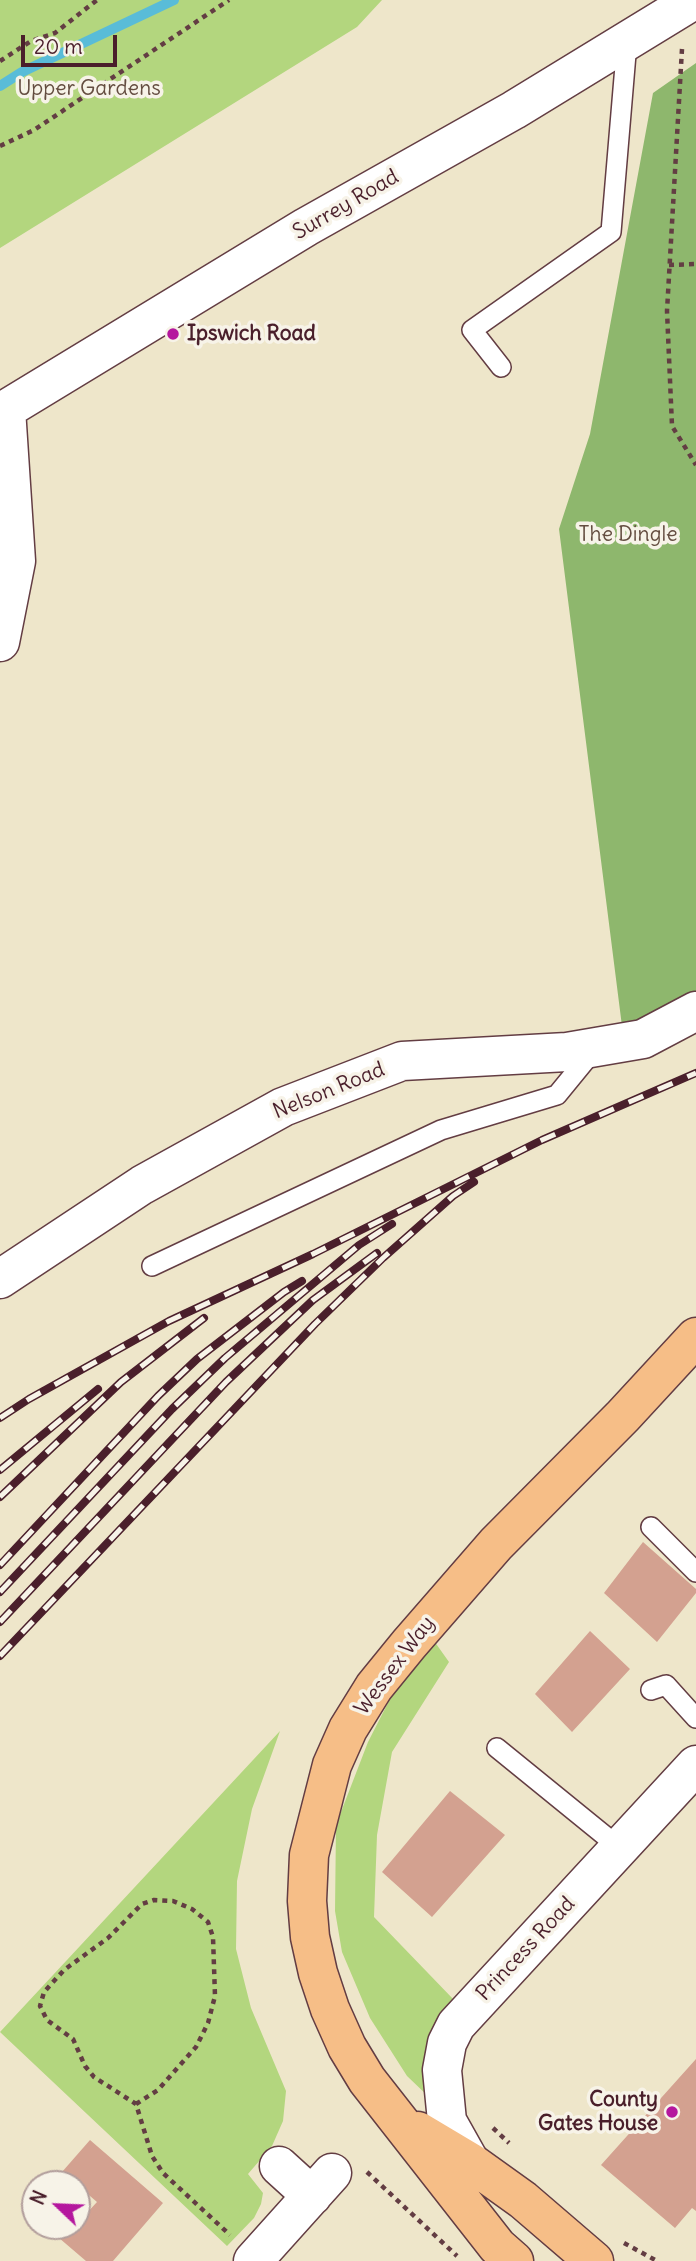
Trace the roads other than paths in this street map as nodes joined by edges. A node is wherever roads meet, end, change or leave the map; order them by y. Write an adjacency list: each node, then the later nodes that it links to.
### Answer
1 (689, 3): 2 (street, Surrey Road)
2 (627, 42): 3 (lane); 4 (street, Surrey Road)
3 (501, 367)
4 (3, 411): 5 (street)
5 (0, 642)
6 (696, 1011): 7 (street, Nelson Road)
7 (596, 1047): 8 (lane); 9 (street, Nelson Road)
8 (152, 1266)
9 (0, 1279)
10 (696, 1337): 18 (highway, Wessex Way)
11 (651, 1527): 12 (lane)
12 (696, 1572)
13 (651, 1690): 14 (lane)
14 (696, 1718)
15 (497, 1748): 17 (lane)
16 (696, 1765): 17 (street, Princess Road)
17 (620, 1848): 19 (street, Princess Road)
18 (398, 2120): 19 (highway, Wessex Way); 22 (highway)
19 (470, 2162): 23 (highway, Wessex Way)
20 (279, 2166): 21 (street)
21 (254, 2260)
22 (514, 2261)
23 (594, 2261)

